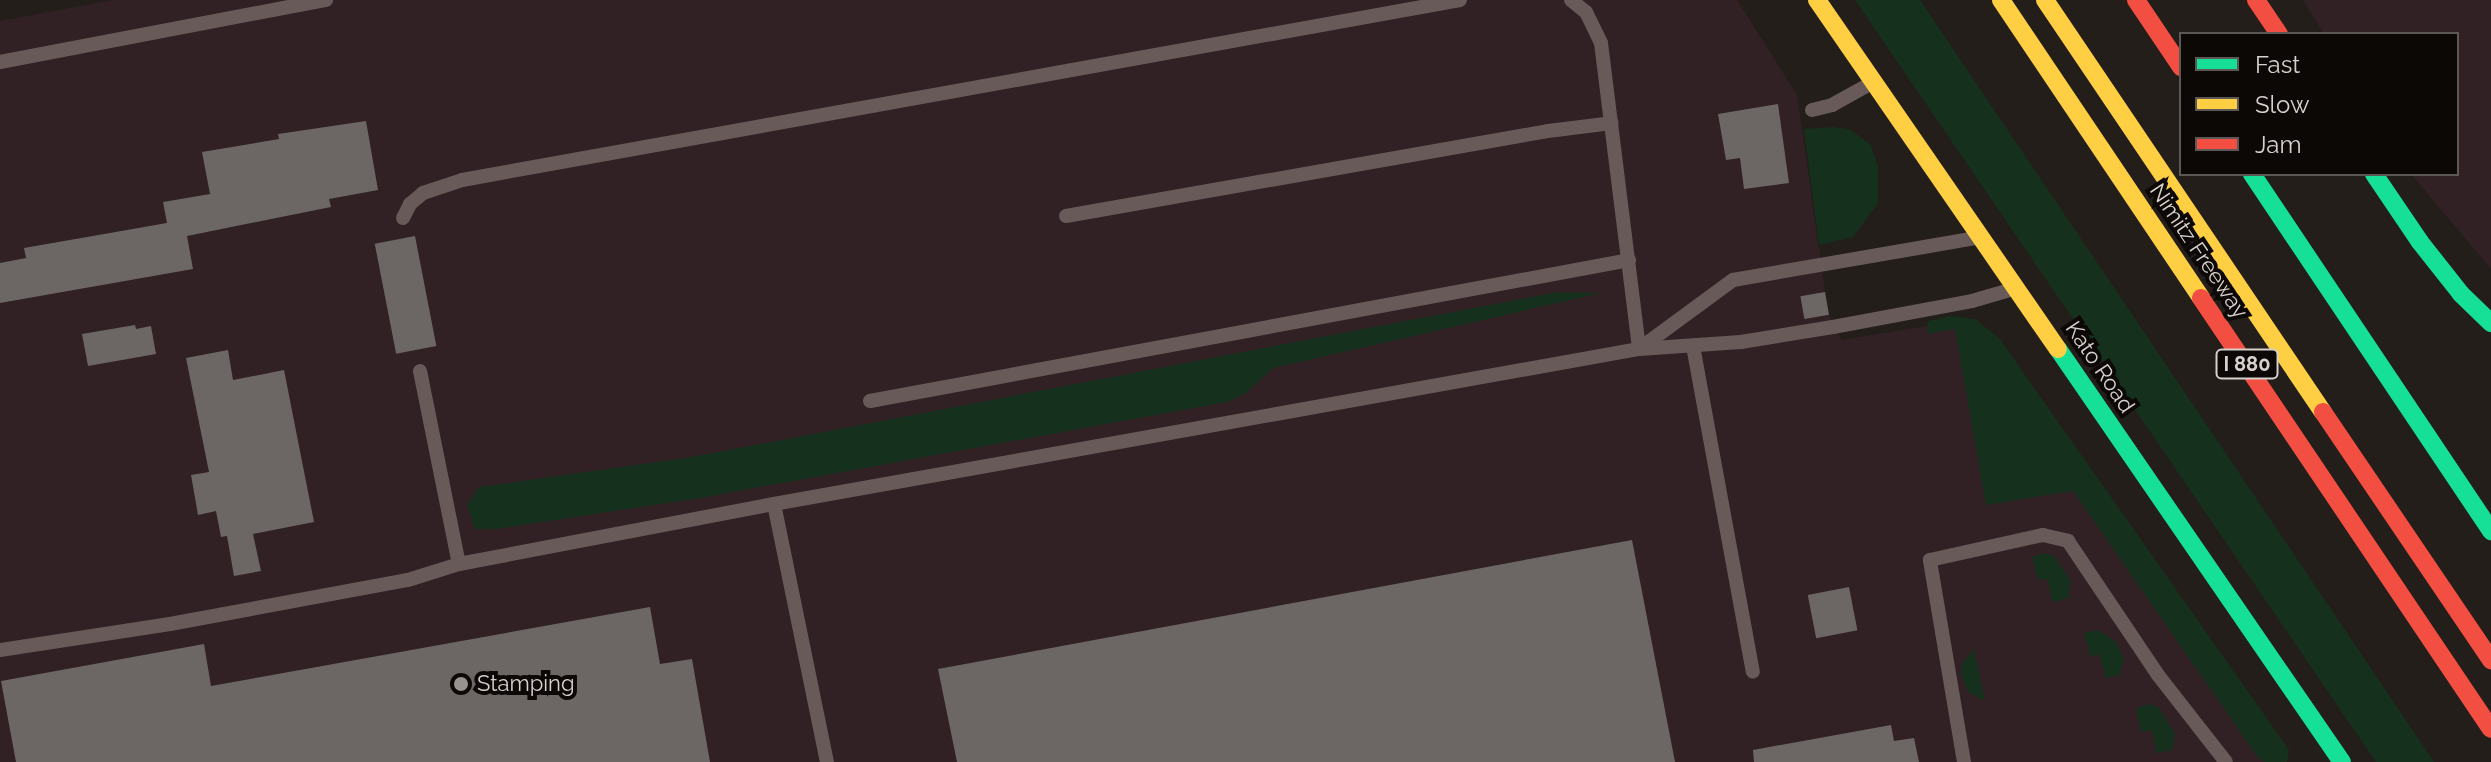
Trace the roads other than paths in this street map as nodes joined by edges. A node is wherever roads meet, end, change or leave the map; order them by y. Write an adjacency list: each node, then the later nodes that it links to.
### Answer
1 (326, 0): 10 (lane)
2 (1460, 0): 18 (lane)
3 (1571, 0): 14 (lane)
4 (1817, 0): 12 (main road, Kato Road)
5 (2001, 0): 33 (main road, Nimitz Freeway / I 880)
6 (2045, 0): 31 (main road, I 880)
7 (2136, 0): 11 (main road)
8 (2256, 0): 9 (main road)
9 (2278, 32)
10 (0, 62)
11 (2179, 64)
12 (1874, 82): 13 (lane); 19 (main road, Kato Road)
13 (1812, 110)
14 (1612, 123): 17 (lane); 20 (lane)
15 (2253, 176): 28 (main road)
16 (2375, 176): 22 (main road)
17 (1066, 216)
18 (403, 218)
19 (1981, 237): 21 (main road, Kato Road); 24 (lane)
20 (1629, 260): 24 (lane); 26 (lane)
21 (2017, 288): 23 (lane); 37 (main road, Kato Road)
22 (2491, 323)
23 (1693, 346): 24 (lane); 32 (lane)
24 (1639, 349): 27 (lane)
25 (420, 371): 29 (lane)
26 (870, 401)
27 (774, 504): 29 (lane); 34 (lane)
28 (2491, 531)
29 (459, 564): 30 (lane)
30 (0, 650)
31 (2491, 660)
32 (1753, 672)
33 (2491, 729)
34 (827, 762)
35 (1964, 762): 36 (lane)
36 (2226, 762)
37 (2342, 762)

